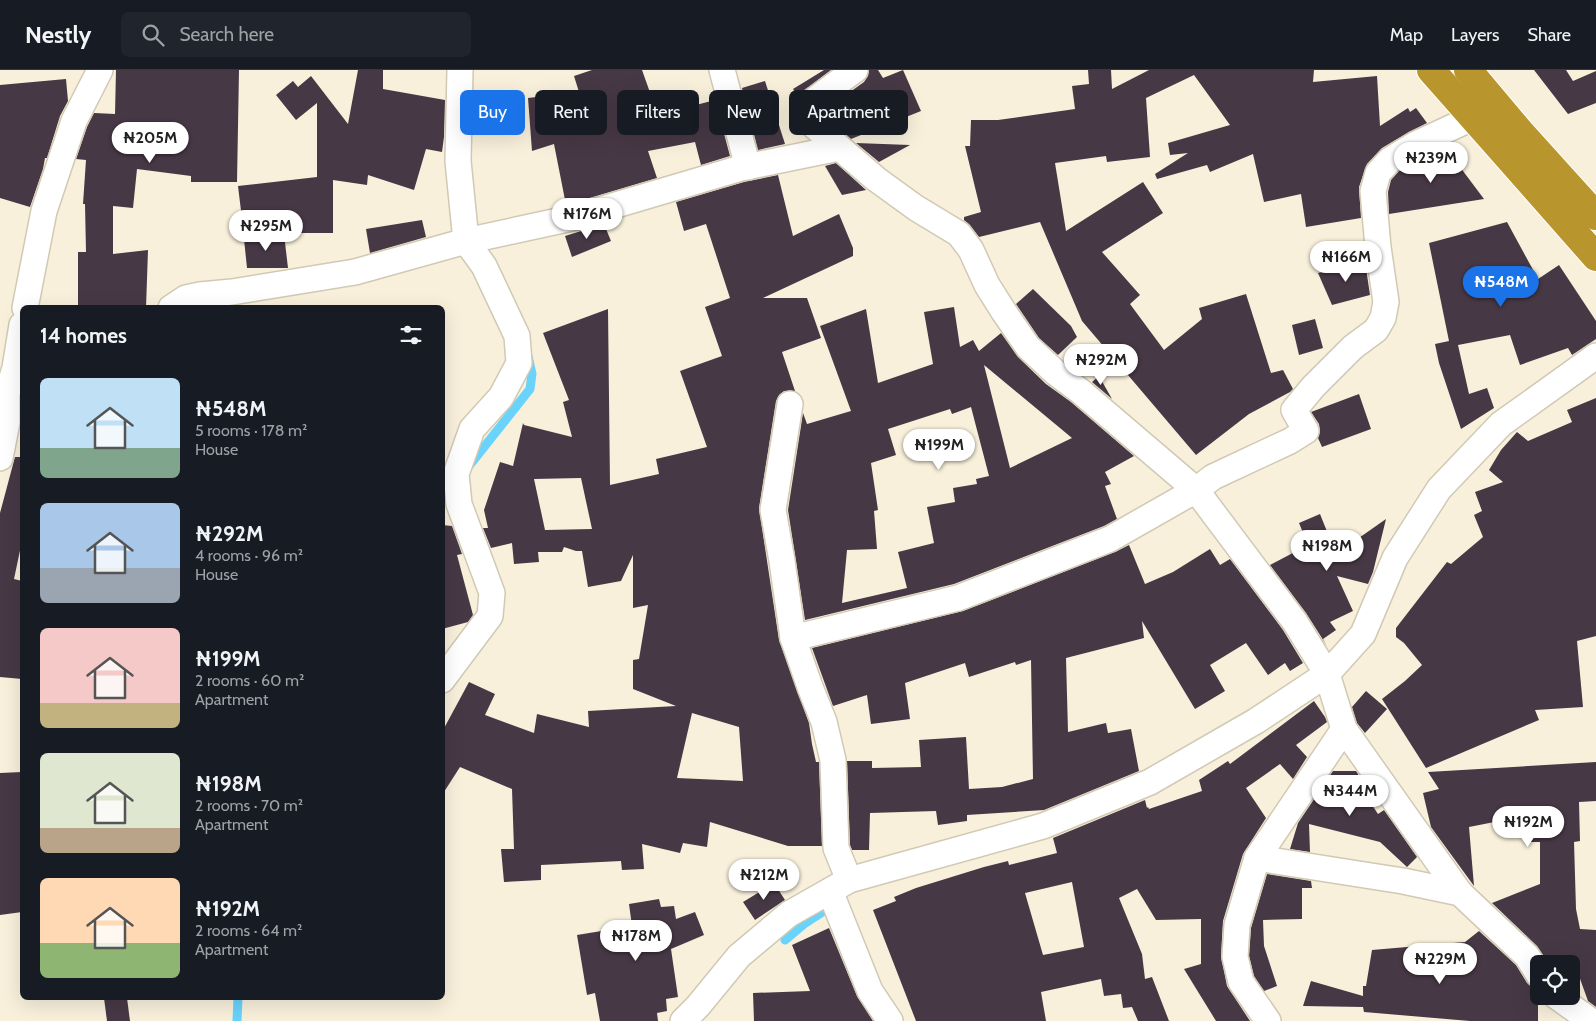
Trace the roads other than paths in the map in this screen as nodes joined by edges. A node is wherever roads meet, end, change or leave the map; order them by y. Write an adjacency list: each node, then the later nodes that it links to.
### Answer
1 (100, 70): 13 (street)
2 (460, 70): 11 (street)
3 (722, 70): 9 (street)
4 (855, 70): 8 (street)
5 (1431, 70): 7 (highway)
6 (1468, 70): 10 (highway)
7 (1472, 118): 12 (highway); 20 (street)
8 (839, 148): 9 (street); 20 (street)
9 (748, 167): 11 (street)
10 (1596, 216)
11 (466, 240): 14 (street); 23 (street)
12 (1596, 257)
13 (27, 305)
14 (176, 305)
15 (20, 337): 17 (street)
16 (1596, 356): 22 (street)
17 (15, 394): 19 (street)
18 (790, 404): 21 (street)
19 (0, 458)
20 (1196, 490): 21 (street); 22 (street)
21 (793, 638): 26 (street)
22 (1327, 674): 24 (street); 26 (street)
23 (445, 676)
24 (1344, 729): 25 (street); 27 (street)
25 (1257, 858): 27 (street); 32 (street)
26 (839, 885): 30 (street); 31 (street)
27 (1460, 893): 28 (street)
28 (1530, 962)
29 (1569, 1005): 33 (street)
30 (683, 1021)
31 (890, 1021)
32 (1268, 1021)
33 (1591, 1021)

